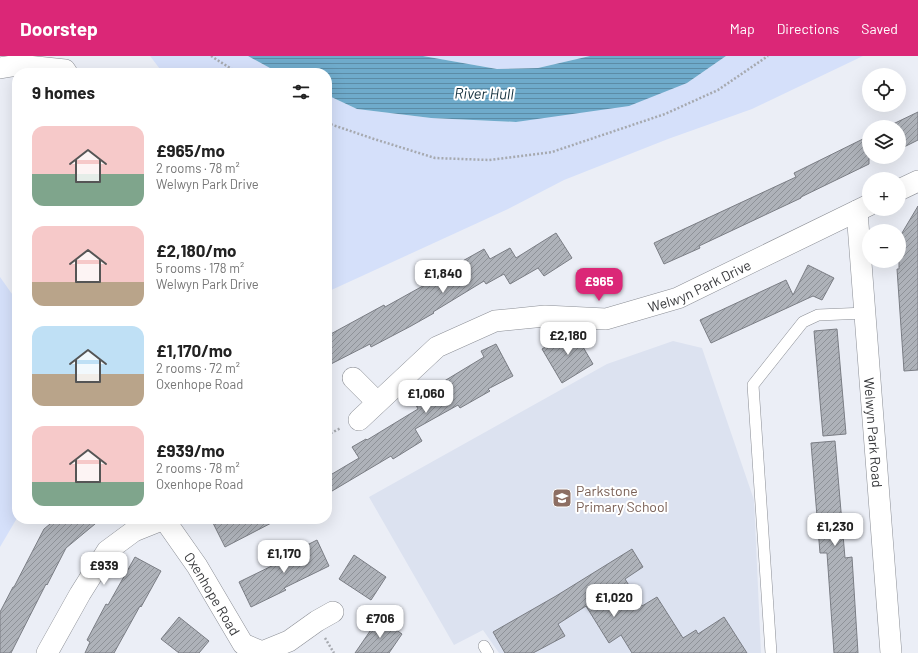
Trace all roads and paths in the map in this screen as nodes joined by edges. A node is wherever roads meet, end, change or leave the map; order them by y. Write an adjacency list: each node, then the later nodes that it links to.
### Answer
1 (211, 56): 5 (path)
2 (768, 56): 6 (path)
3 (0, 68): 4 (street)
4 (46, 68)
5 (230, 68)
6 (332, 125)
7 (918, 181): 8 (street)
8 (906, 187)
9 (862, 208): 13 (street, Welwyn Park Drive)
10 (863, 216): 11 (street, Welwyn Park Road)
11 (866, 313): 19 (lane); 20 (street, Welwyn Park Road)
12 (353, 378): 13 (street)
13 (377, 402): 14 (street, Welwyn Park Drive)
14 (359, 420)
15 (152, 524): 18 (street, Oxenhope Road)
16 (168, 524): 17 (street, Oxenhope Road)
17 (333, 612)
18 (47, 653)
19 (771, 653)
20 (890, 653)

